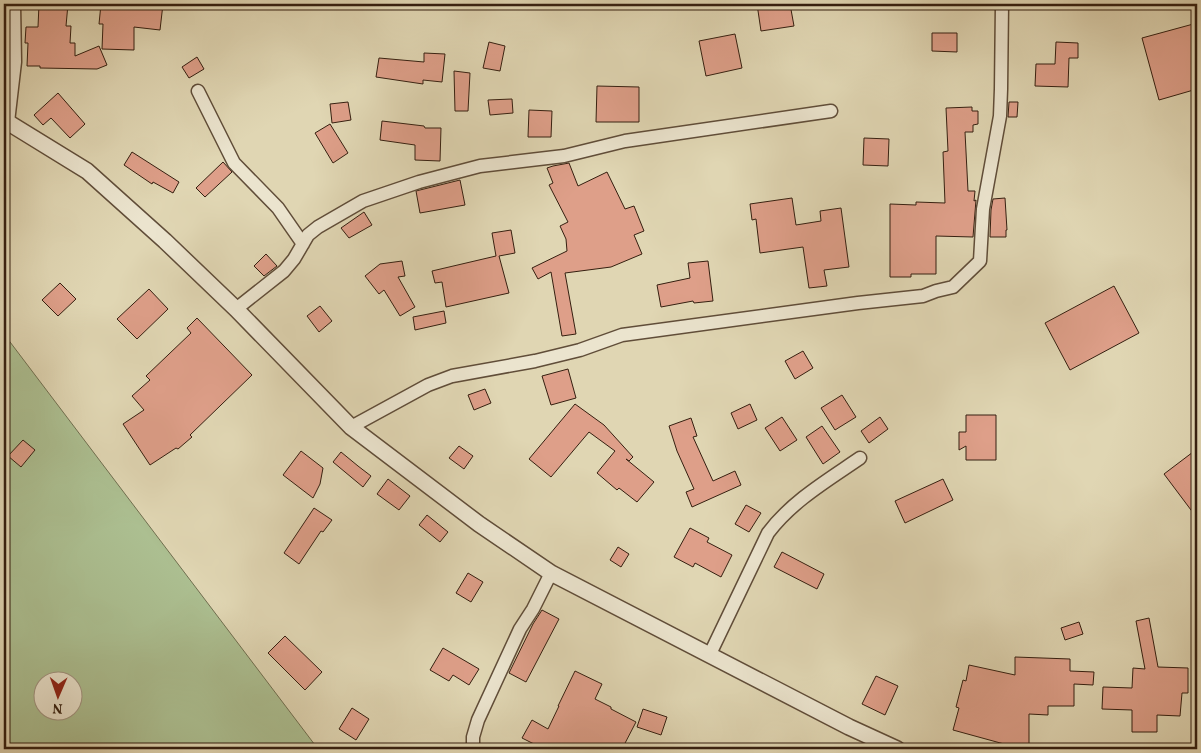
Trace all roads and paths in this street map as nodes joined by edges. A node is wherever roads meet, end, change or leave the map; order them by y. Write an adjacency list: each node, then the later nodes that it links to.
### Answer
1 (14, 4): 5 (street)
2 (1002, 4): 8 (street)
3 (198, 91): 6 (street)
4 (831, 111): 6 (street)
5 (6, 121): 7 (street)
6 (302, 244): 7 (street)
7 (236, 310): 8 (street)
8 (352, 426): 10 (street)
9 (860, 458): 11 (street)
10 (551, 572): 11 (street); 12 (street)
11 (710, 654): 13 (street)
12 (473, 749)
13 (897, 749)

